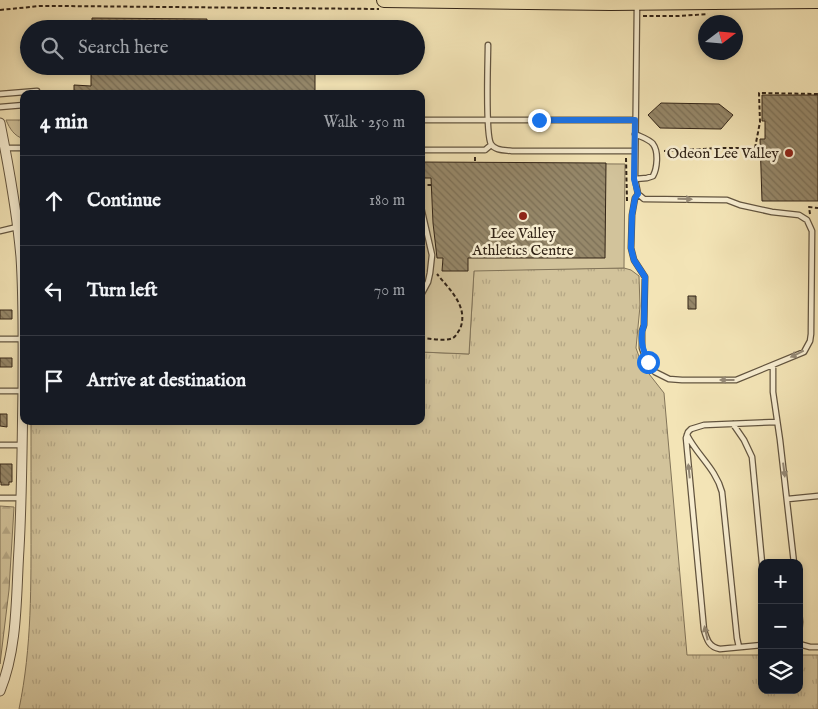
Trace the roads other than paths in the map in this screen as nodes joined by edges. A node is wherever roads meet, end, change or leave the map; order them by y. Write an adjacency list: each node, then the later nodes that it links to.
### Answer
1 (818, 1): 2 (main road)
2 (637, 3): 3 (main road); 11 (lane)
3 (382, 5)
4 (488, 45): 10 (lane)
5 (20, 92): 6 (lane)
6 (0, 94)
7 (20, 105): 8 (lane)
8 (0, 106)
9 (425, 120): 10 (lane)
10 (487, 120): 11 (lane); 15 (lane)
11 (635, 120): 13 (lane)
12 (0, 123): 14 (street)
13 (635, 134): 19 (lane); 20 (lane)
14 (1, 138): 16 (street)
15 (491, 145): 18 (lane); 19 (lane)
16 (5, 148): 17 (lane); 23 (street)
17 (20, 148)
18 (425, 150)
19 (635, 151): 20 (lane)
20 (634, 179): 21 (lane)
21 (638, 194): 25 (lane, one-way to 25); 32 (lane, one-way to 21)
22 (425, 225): 27 (lane)
23 (17, 227): 24 (lane); 26 (street)
24 (0, 231)
25 (815, 231): 28 (lane)
26 (20, 258)
27 (425, 288)
28 (811, 318): 29 (lane); 32 (lane, one-way to 32)
29 (818, 318)
30 (0, 339): 31 (lane)
31 (20, 339)
32 (773, 365): 35 (lane)
33 (0, 391): 34 (lane)
34 (20, 391)
35 (777, 422): 36 (lane); 44 (lane, one-way to 44)
36 (733, 424): 38 (lane); 45 (lane)
37 (23, 425): 40 (street)
38 (687, 435): 49 (lane); 49 (lane, one-way to 38)
39 (0, 445): 40 (lane)
40 (23, 445): 43 (street)
41 (818, 496): 44 (lane)
42 (0, 498): 43 (lane)
43 (22, 498): 51 (street)
44 (788, 499): 46 (lane)
45 (762, 559)
46 (794, 559)
47 (758, 645): 49 (lane)
48 (803, 645): 50 (lane)
49 (739, 647)
50 (818, 647)
51 (0, 691)

